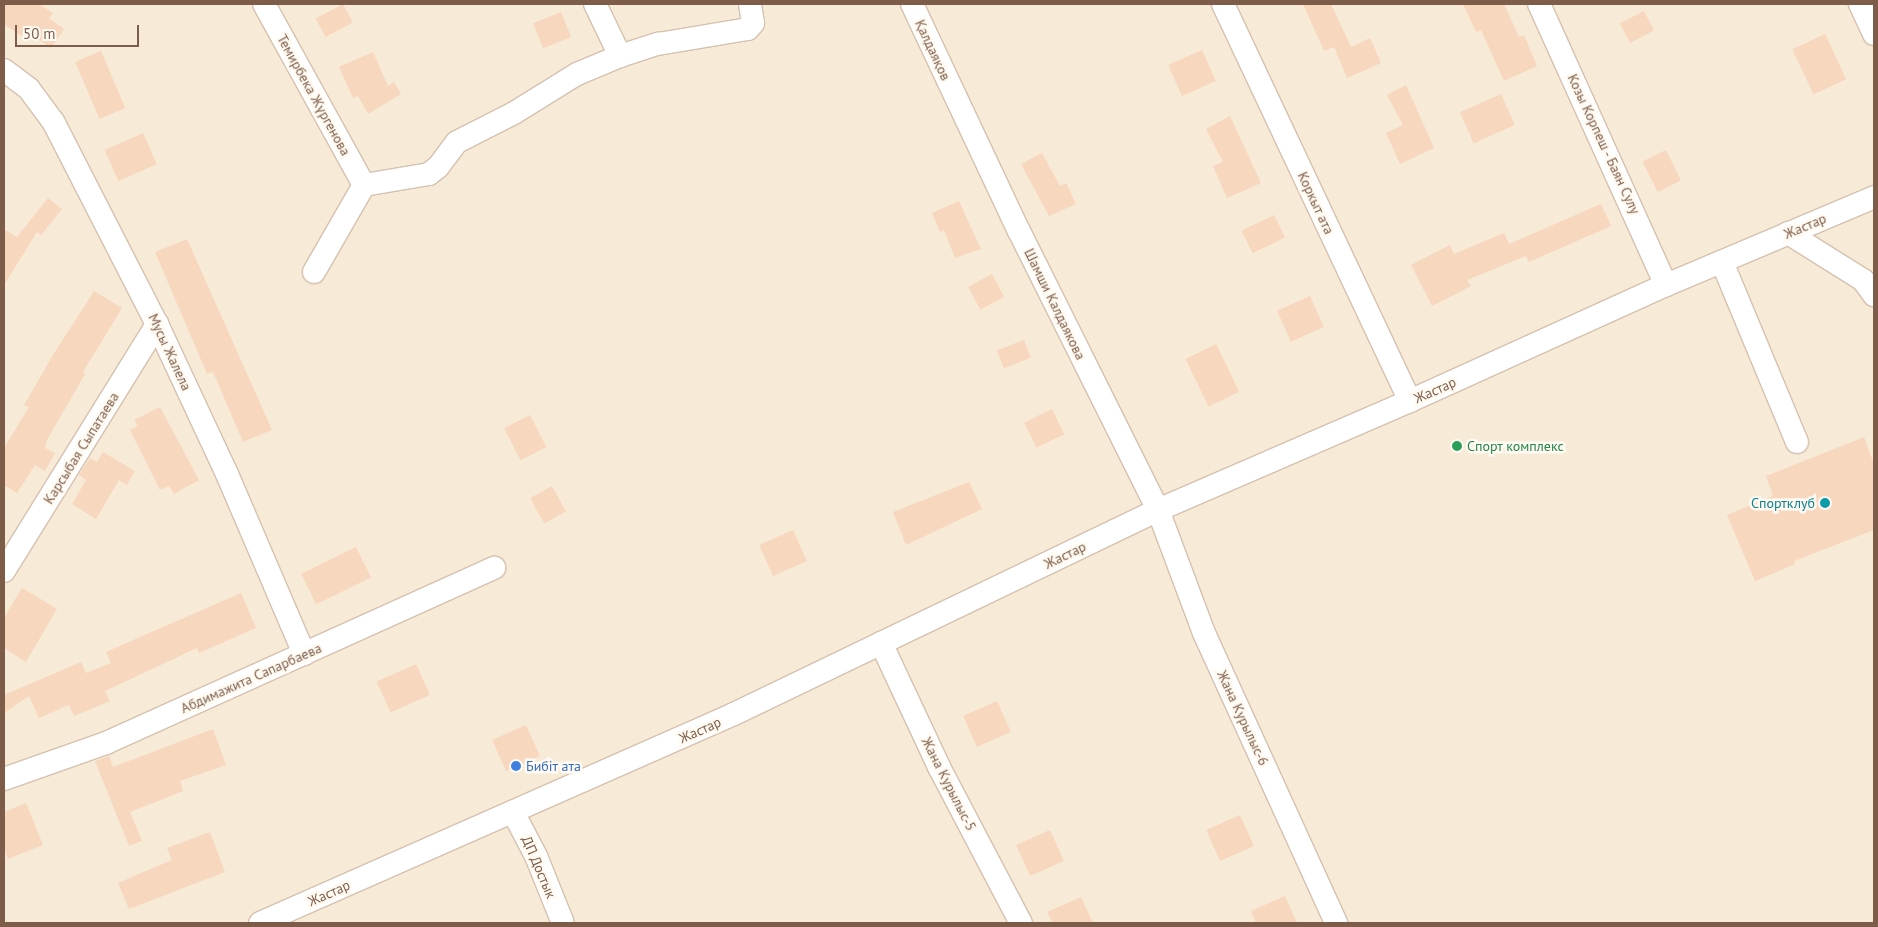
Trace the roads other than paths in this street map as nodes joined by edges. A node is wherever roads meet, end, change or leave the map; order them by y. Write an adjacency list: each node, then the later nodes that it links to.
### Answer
1 (264, 4): 12 (street, Темирбека Жүргенова)
2 (595, 4): 9 (street)
3 (750, 4): 9 (street)
4 (912, 4): 11 (street, Қалдаяқов)
5 (1223, 4): 20 (street, Коркыт ата)
6 (1539, 4): 17 (street, Козы Корпеш - Баян Сулу)
7 (1860, 4): 8 (street)
8 (1874, 34)
9 (620, 56): 12 (street)
10 (4, 70): 19 (street, Мусы Жалела)
11 (955, 96): 22 (street, Шамши Калдаякова)
12 (364, 185): 16 (street)
13 (1874, 196): 14 (street, Жастар)
14 (1788, 232): 15 (street, Жастар); 18 (street)
15 (1722, 262): 17 (street, Жастар); 21 (street)
16 (314, 272)
17 (1666, 285): 20 (street, Жастар)
18 (1874, 295)
19 (157, 324): 24 (street, Карсыбая Сыпатаева); 26 (street, Мусы Жалела)
20 (1410, 401): 22 (street, Жастар)
21 (1797, 442)
22 (1158, 510): 25 (street, Жастар); 32 (street, Жана Курылыс-6)
23 (494, 568): 26 (street, Абдимажита Сапарбаева)
24 (4, 572)
25 (880, 643): 28 (street, Жастар); 31 (street, Жана Курылыс-5)
26 (304, 654): 27 (street, Абдимажита Сапарбаева)
27 (4, 779)
28 (513, 812): 29 (street, ДП Достык); 30 (street, Жастар)
29 (558, 921)
30 (261, 923)
31 (1021, 923)
32 (1336, 923)

